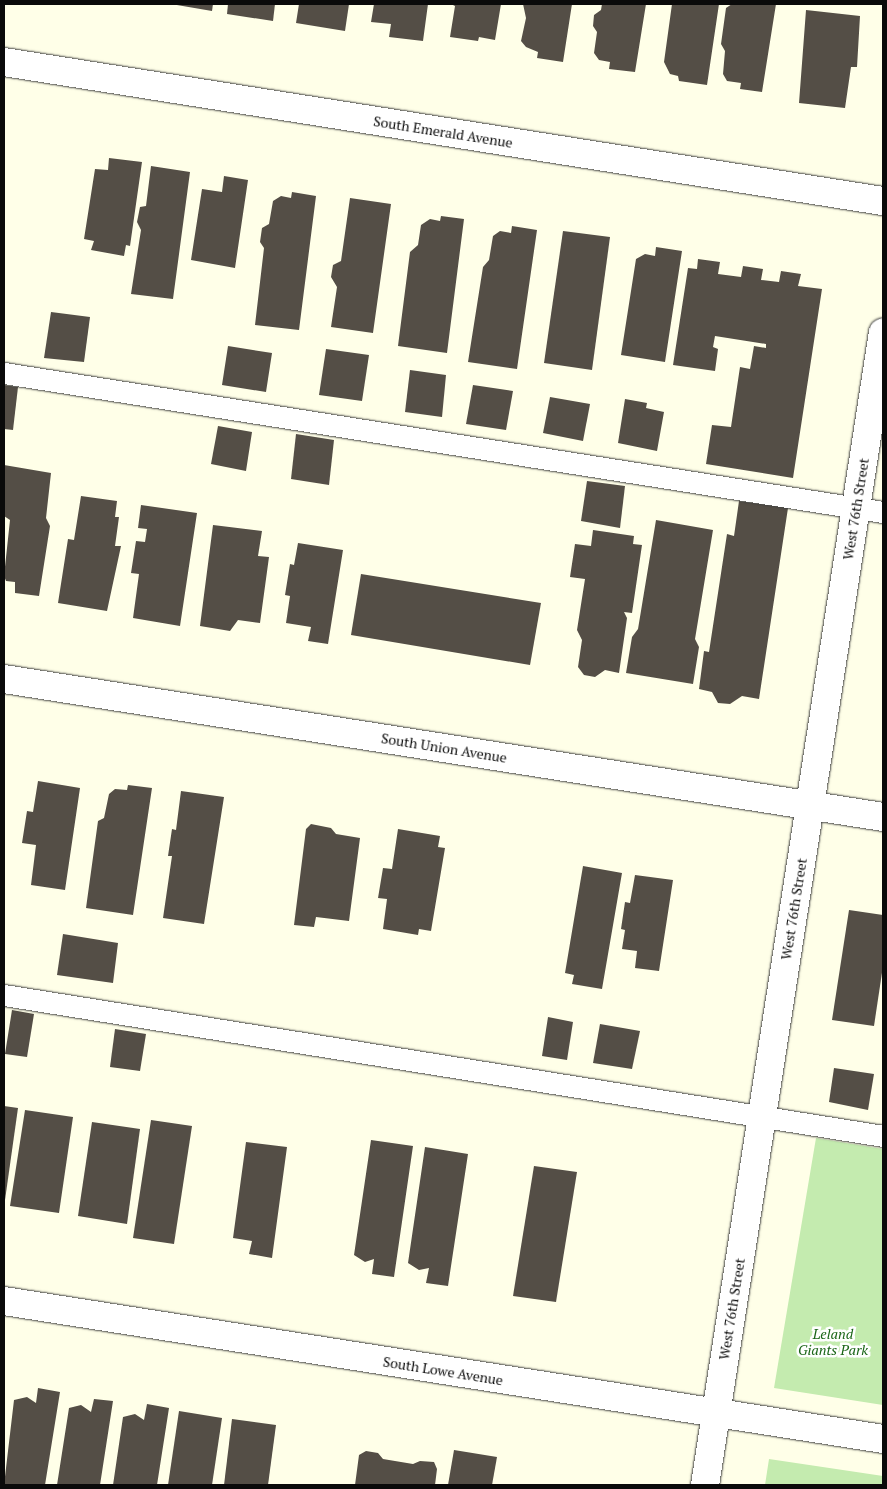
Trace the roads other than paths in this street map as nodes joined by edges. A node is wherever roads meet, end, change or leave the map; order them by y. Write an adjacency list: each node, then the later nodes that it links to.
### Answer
1 (4, 62): 2 (street, South Emerald Avenue)
2 (883, 201)
3 (883, 333): 5 (street, West 76th Street)
4 (4, 373): 5 (lane)
5 (856, 508): 6 (lane); 8 (street, West 76th Street)
6 (883, 512)
7 (4, 679): 8 (street, South Union Avenue)
8 (810, 805): 9 (street, South Union Avenue); 11 (street, West 76th Street)
9 (883, 817)
10 (4, 995): 11 (lane)
11 (762, 1116): 12 (lane); 14 (street, West 76th Street)
12 (883, 1136)
13 (4, 1302): 14 (street, South Lowe Avenue)
14 (716, 1414): 15 (street, South Lowe Avenue); 16 (street, West 76th Street)
15 (883, 1439)
16 (705, 1485)

